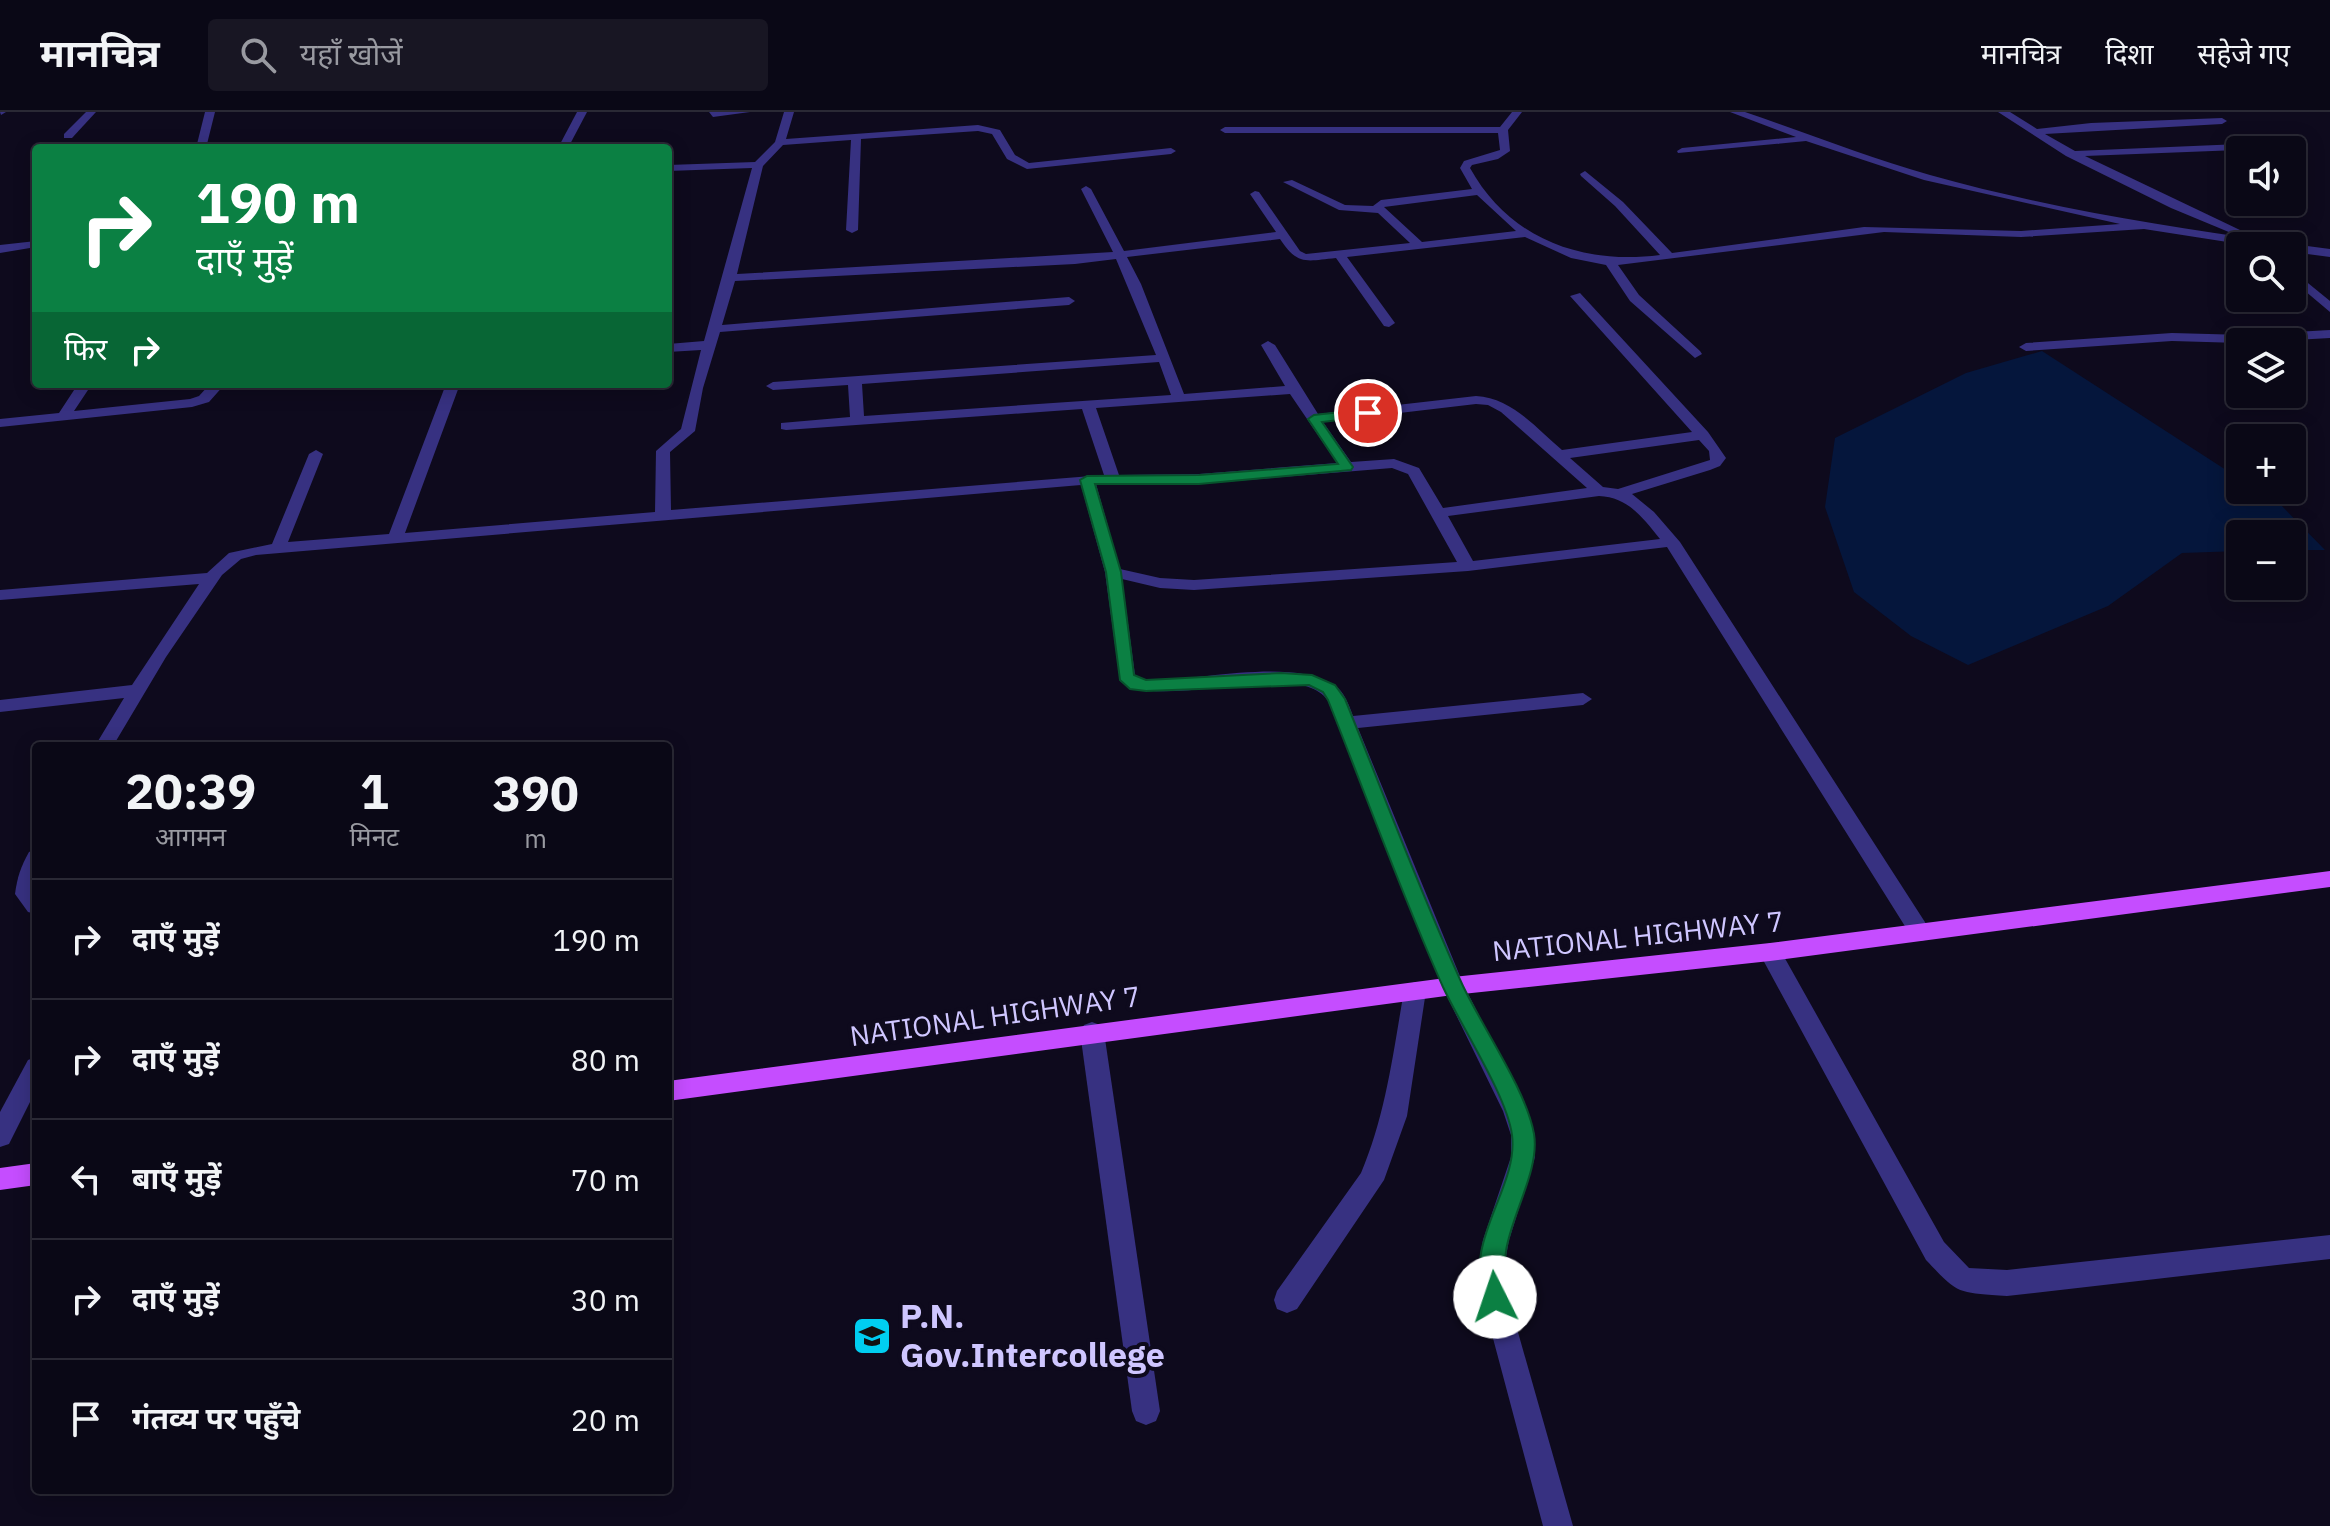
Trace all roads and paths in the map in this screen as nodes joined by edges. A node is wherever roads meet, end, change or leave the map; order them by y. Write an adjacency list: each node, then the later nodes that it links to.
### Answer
1 (91, 112): 14 (street)
2 (210, 112): 18 (street)
3 (582, 112): 19 (street)
4 (745, 112): 9 (street)
5 (789, 112): 17 (street)
6 (1517, 112): 12 (street)
7 (1735, 112): 16 (street)
8 (2003, 112): 13 (street)
9 (713, 114)
10 (2222, 121): 13 (street)
11 (1225, 130): 12 (street)
12 (1503, 130): 29 (street)
13 (2035, 132): 23 (street)
14 (68, 136)
15 (856, 137): 17 (street); 21 (street); 33 (street)
16 (1805, 139): 22 (street); 32 (street)
17 (782, 142): 24 (street)
18 (202, 144)
19 (565, 144)
20 (2226, 148): 23 (street)
21 (1171, 151)
22 (1682, 151)
23 (2070, 154): 34 (street)
24 (758, 165): 25 (street); 47 (street)
25 (672, 168)
26 (1585, 174): 45 (street)
27 (1288, 182): 31 (street)
28 (1086, 189): 43 (street)
29 (1478, 192): 31 (street); 35 (street)
30 (1255, 194): 36 (street)
31 (1381, 210): 39 (street)
32 (2142, 226): 37 (street); 45 (street)
33 (852, 230)
34 (2233, 232)
35 (1530, 233): 39 (street); 46 (street)
36 (1283, 235): 43 (street); 44 (street)
37 (2226, 239)
38 (32, 244): 40 (street)
39 (1420, 246): 44 (street)
40 (0, 249)
41 (2306, 250): 42 (street)
42 (2330, 253)
43 (1121, 254): 47 (street); 60 (street)
44 (1340, 255): 52 (street)
45 (1669, 257): 46 (street)
46 (1610, 262): 59 (street)
47 (730, 278): 53 (street)
48 (2306, 287): 51 (street)
49 (1576, 296): 74 (street)
50 (1069, 301): 53 (street)
51 (2330, 308)
52 (1389, 323)
53 (715, 329): 55 (street)
54 (2330, 334): 57 (street)
55 (709, 345): 58 (street); 83 (street)
56 (1268, 345): 66 (street)
57 (2026, 347)
58 (672, 348)
59 (1695, 354)
60 (1164, 358): 61 (street); 67 (street)
61 (855, 380): 62 (street); 71 (street)
62 (773, 386)
63 (82, 388): 69 (street)
64 (214, 388): 69 (street)
65 (451, 388): 84 (street)
66 (1294, 390): 67 (street); 70 (street)
67 (1179, 398): 68 (street)
68 (1088, 405): 71 (street); 79 (street)
69 (64, 415): 72 (street)
70 (1314, 419): 76 (street); 77 (street)
71 (857, 421): 73 (street)
72 (0, 423)
73 (786, 426)
74 (1703, 435): 76 (street); 81 (street)
75 (316, 454): 86 (street)
76 (1559, 455): 80 (street)
77 (1347, 467): 79 (street); 82 (street)
78 (1087, 480): 79 (street); 83 (street); 88 (street)
79 (1113, 480)
80 (1599, 491): 81 (street); 82 (street)
81 (1623, 492): 85 (street)
82 (1437, 513): 87 (street)
83 (663, 515): 84 (street)
84 (395, 538): 86 (street)
85 (1672, 542): 87 (street); 99 (street)
86 (278, 548): 89 (street)
87 (1468, 566): 88 (street)
88 (1113, 572): 94 (street)
89 (211, 578): 90 (street); 91 (street)
90 (0, 595)
91 (138, 690): 93 (street); 95 (street)
92 (1583, 699): 94 (street)
93 (0, 706)
94 (1347, 723): 101 (street)
95 (106, 742)
96 (32, 866): 98 (street)
97 (2330, 879): 99 (main road, NATIONAL HIGHWAY 7)
98 (32, 901)
99 (1921, 933): 100 (main road, NATIONAL HIGHWAY 7)
100 (1770, 952): 101 (main road, NATIONAL HIGHWAY 7); 109 (street)
101 (1453, 986): 102 (main road, NATIONAL HIGHWAY 7); 112 (street)
102 (1415, 991): 103 (main road, NATIONAL HIGHWAY 7); 110 (street)
103 (1092, 1032): 105 (main road, NATIONAL HIGHWAY 7); 111 (street)
104 (32, 1075): 106 (street)
105 (672, 1090)
106 (0, 1136)
107 (32, 1175): 108 (main road)
108 (0, 1179)
109 (2330, 1247)
110 (1287, 1300)
111 (1146, 1411)
112 (1558, 1526)

